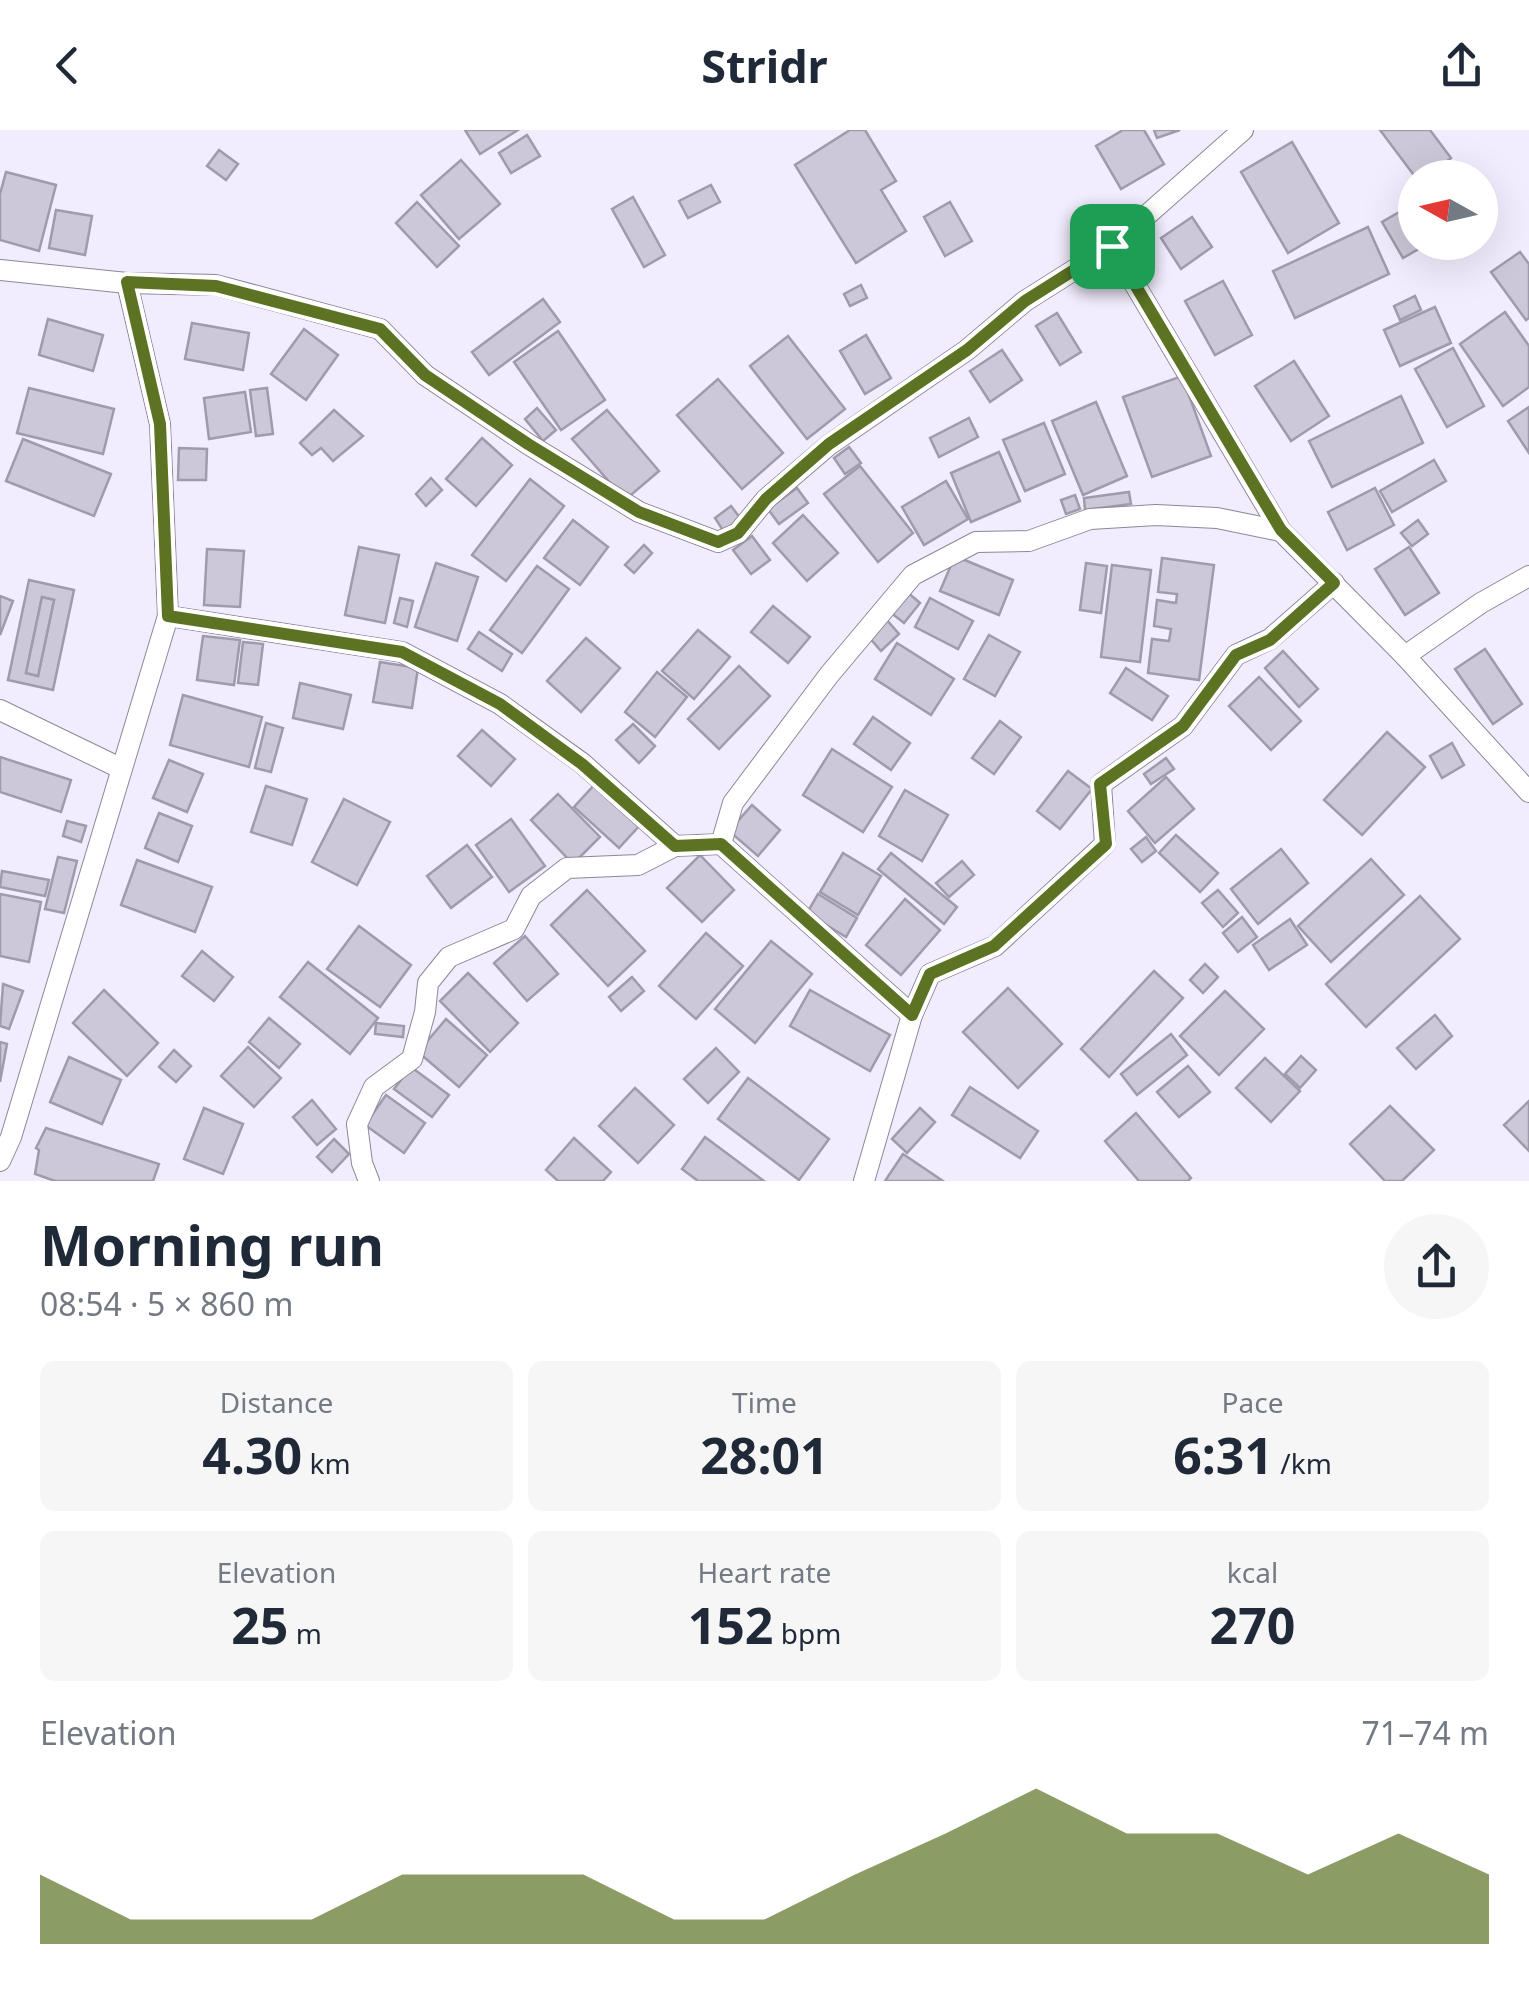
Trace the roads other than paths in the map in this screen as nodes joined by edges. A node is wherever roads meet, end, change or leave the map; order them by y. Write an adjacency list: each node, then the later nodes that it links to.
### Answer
1 (1243, 130): 2 (street)
2 (1112, 246): 4 (street); 5 (street)
3 (0, 270): 4 (street)
4 (127, 282): 8 (street)
5 (1281, 530): 7 (street); 13 (street)
6 (1529, 576): 9 (street)
7 (1334, 583): 9 (street); 15 (street)
8 (168, 616): 11 (street); 14 (street)
9 (1405, 656): 12 (street)
10 (0, 710): 11 (street)
11 (120, 768): 16 (street)
12 (1529, 792)
13 (721, 844): 14 (street); 15 (street)
14 (675, 846): 17 (street)
15 (912, 1015): 18 (street)
16 (0, 1161)
17 (368, 1181)
18 (864, 1181)

